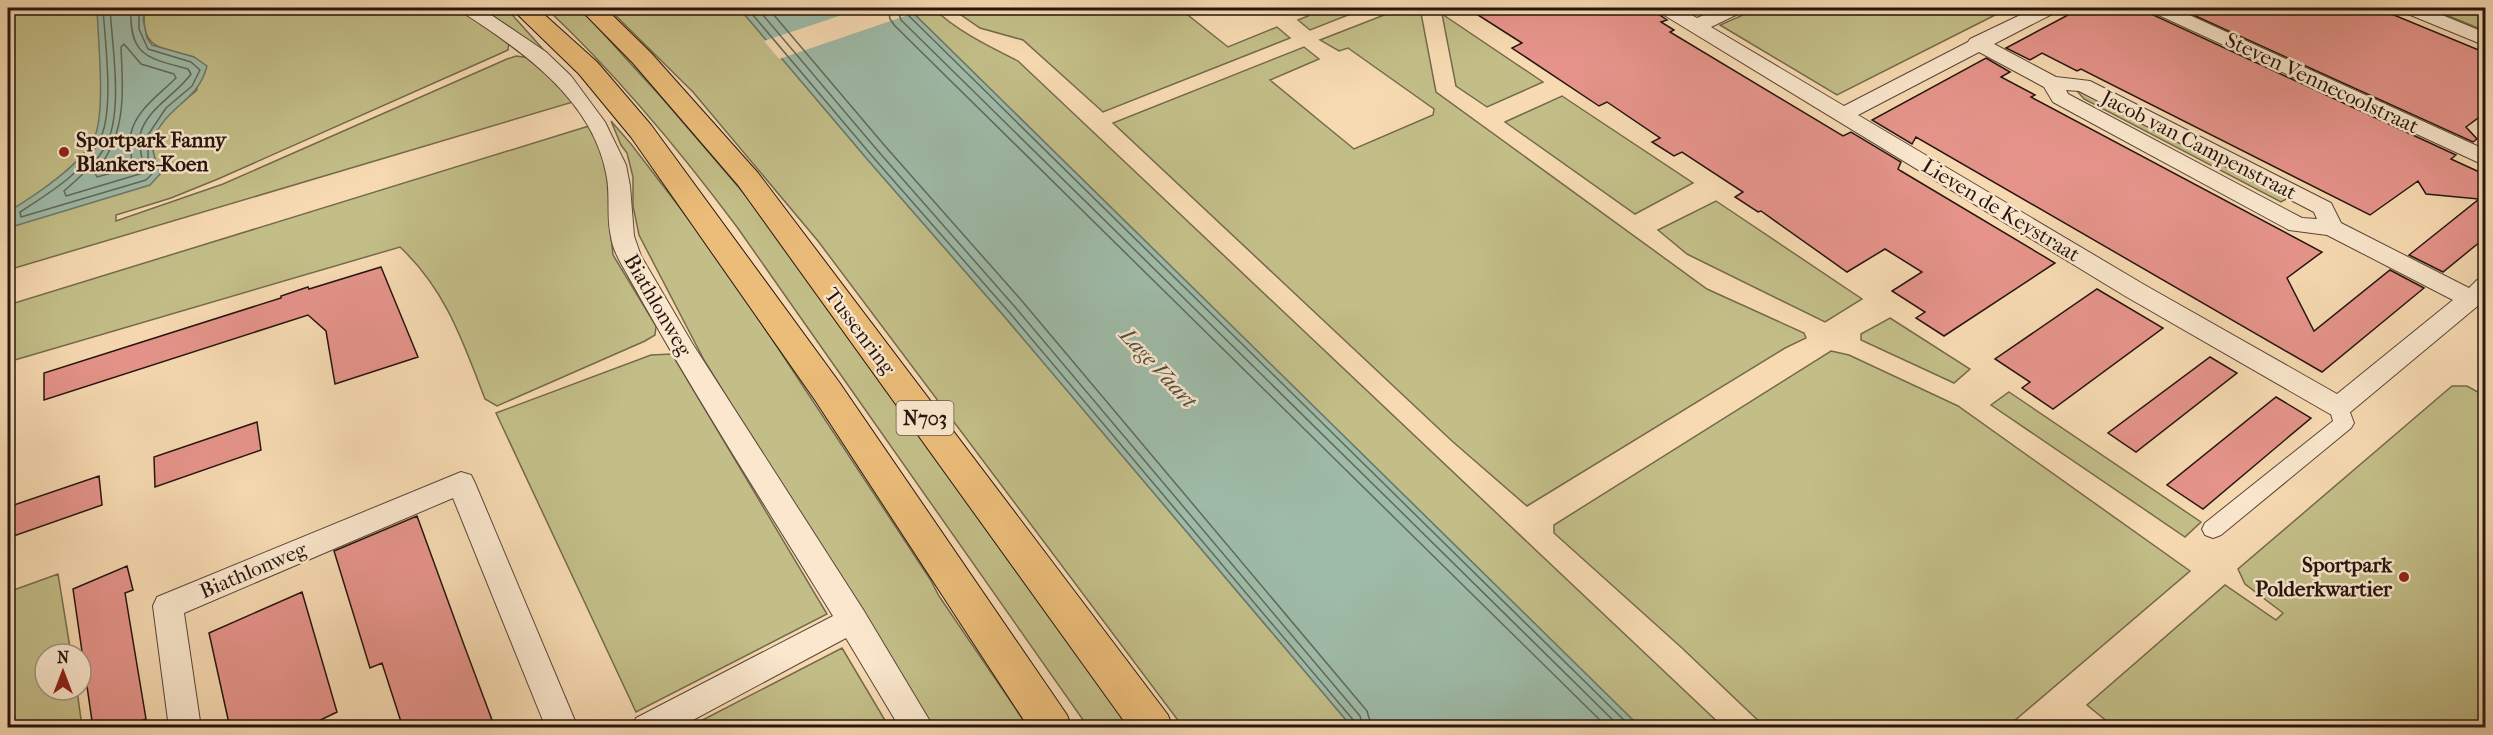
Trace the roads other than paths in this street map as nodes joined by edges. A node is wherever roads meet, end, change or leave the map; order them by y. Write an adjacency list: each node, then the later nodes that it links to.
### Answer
1 (469, 8): 17 (street, Biathlonweg)
2 (523, 8): 22 (highway)
3 (591, 8): 23 (highway, Tussenring / N703)
4 (1666, 8): 9 (street, Lieven de Keystraat)
5 (1735, 8): 9 (street)
6 (2049, 8): 11 (street)
7 (2158, 8): 13 (street, Steven Vennecoolstraat)
8 (2410, 8): 10 (street)
9 (1696, 26): 12 (street, Lieven de Keystraat)
10 (2486, 40)
11 (1977, 43): 12 (street); 14 (street, Jacob van Campenstraat)
12 (1842, 115): 15 (street, Lieven de Keystraat)
13 (2486, 159)
14 (2478, 293): 15 (street)
15 (2339, 407): 16 (street)
16 (2213, 529)
17 (853, 620): 20 (street); 21 (street, Biathlonweg)
18 (185, 728): 19 (street, Biathlonweg)
19 (562, 728)
20 (647, 728)
21 (918, 728)
22 (1052, 728)
23 (1153, 728)

